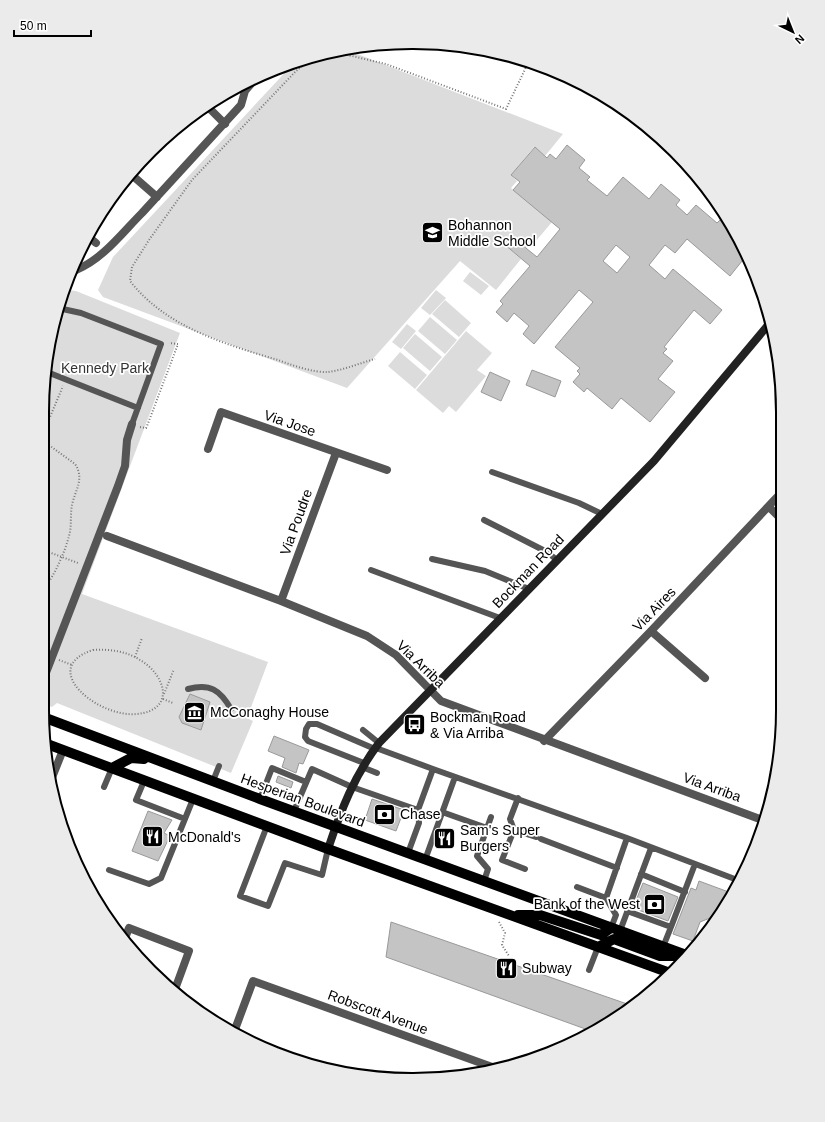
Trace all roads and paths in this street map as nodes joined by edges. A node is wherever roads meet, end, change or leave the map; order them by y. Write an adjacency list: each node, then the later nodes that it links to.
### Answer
1 (348, 55): 3 (path)
2 (302, 66): 13 (path)
3 (526, 67)
4 (247, 89): 6 (street)
5 (211, 110): 6 (street)
6 (224, 124): 8 (street)
7 (135, 178): 8 (street)
8 (157, 197): 9 (street)
9 (79, 268)
10 (64, 309): 12 (lane)
11 (766, 328): 26 (street, Bockman Road)
12 (161, 344): 16 (lane); 18 (path)
13 (375, 359)
14 (51, 374): 15 (lane)
15 (66, 379): 16 (lane); 17 (path)
16 (138, 408): 18 (lane)
17 (49, 419)
18 (135, 425): 45 (street)
19 (49, 445): 31 (path)
20 (208, 449): 21 (street, Via Jose)
21 (336, 453): 22 (street, Via Jose); 38 (street, Via Poudre)
22 (388, 470)
23 (492, 472): 26 (lane)
24 (776, 499): 25 (street, Via Aires)
25 (769, 507): 27 (street); 40 (street, Via Aires)
26 (602, 514): 33 (street, Bockman Road)
27 (776, 514)
28 (484, 520): 33 (lane)
29 (107, 536): 38 (street, Via Arriba)
30 (49, 552): 31 (path)
31 (61, 556): 34 (path); 36 (path)
32 (432, 559): 37 (lane)
33 (557, 560): 37 (street, Bockman Road)
34 (78, 563)
35 (371, 570): 39 (lane)
36 (49, 582)
37 (529, 589): 39 (street, Bockman Road)
38 (281, 601): 49 (street, Via Arriba)
39 (500, 618): 49 (street, Bockman Road)
40 (651, 631): 47 (street); 55 (street, Via Aires)
41 (142, 638): 42 (path)
42 (134, 657): 44 (path); 50 (path)
43 (58, 660): 44 (path)
44 (72, 665): 50 (path)
45 (49, 666)
46 (174, 669): 50 (path)
47 (705, 678)
48 (188, 689): 52 (lane)
49 (430, 691): 55 (street, Via Arriba); 57 (street, Bockman Road)
50 (162, 699): 51 (path)
51 (173, 703)
52 (231, 709)
53 (49, 719): 59 (main road, Hesperian Boulevard)
54 (363, 730): 57 (lane)
55 (544, 741): 80 (street, Via Arriba)
56 (51, 746): 58 (main road)
57 (377, 747): 60 (street, Bockman Road); 60 (lane); 63 (lane)
58 (63, 750): 62 (main road); 64 (street)
59 (154, 759): 62 (main road); 68 (main road, Hesperian Boulevard)
60 (363, 765): 65 (lane); 71 (street, Bockman Road)
61 (219, 766): 68 (lane)
62 (112, 768): 67 (main road); 70 (lane)
63 (433, 769): 66 (lane); 75 (lane)
64 (54, 771)
65 (377, 773)
66 (455, 777): 72 (lane); 77 (lane)
67 (144, 781): 73 (main road); 79 (lane)
68 (213, 781): 74 (main road, Hesperian Boulevard)
69 (306, 782): 71 (lane); 74 (lane); 76 (lane)
70 (104, 787)
71 (352, 787): 75 (lane); 82 (street, Bockman Road)
72 (518, 798): 84 (lane); 85 (lane)
73 (193, 799): 79 (lane); 81 (main road)
74 (260, 799): 76 (main road, Hesperian Boulevard)
75 (418, 810): 88 (lane)
76 (294, 811): 82 (main road, Hesperian Boulevard)
77 (442, 812): 83 (lane); 89 (lane)
78 (491, 817): 83 (lane)
79 (185, 819): 93 (lane)
80 (759, 819)
81 (267, 826): 87 (main road); 87 (lane)
82 (336, 827): 87 (street, Bockman Road); 88 (main road, Hesperian Boulevard)
83 (487, 828): 96 (lane)
84 (514, 830): 91 (lane); 92 (lane)
85 (627, 838): 86 (lane); 91 (lane)
86 (651, 848): 90 (lane); 94 (lane)
87 (328, 849): 100 (main road)
88 (408, 853): 89 (main road, Hesperian Boulevard)
89 (425, 860): 96 (main road, Hesperian Boulevard)
90 (695, 864): 95 (lane); 98 (lane)
91 (617, 868): 99 (lane)
92 (525, 869)
93 (110, 870)
94 (641, 874): 98 (lane); 101 (lane)
95 (734, 879)
96 (484, 881): 104 (main road, Hesperian Boulevard)
97 (577, 887): 99 (lane)
98 (685, 892): 103 (lane)
99 (606, 898): 104 (lane)
100 (491, 908): 102 (main road); 109 (path)
101 (627, 911): 103 (lane); 104 (lane)
102 (512, 915): 104 (main road); 106 (main road)
103 (671, 927): 107 (lane)
104 (616, 929): 107 (main road, Hesperian Boulevard)
105 (127, 934): 113 (street)
106 (598, 947): 110 (main road); 111 (lane); 112 (main road)
107 (663, 947): 108 (main road, Hesperian Boulevard)
108 (682, 954)
109 (509, 956)
110 (680, 956)
111 (590, 970)
112 (665, 971)
113 (176, 986)
114 (236, 1027): 115 (street, Robscott Avenue)
115 (487, 1065)

